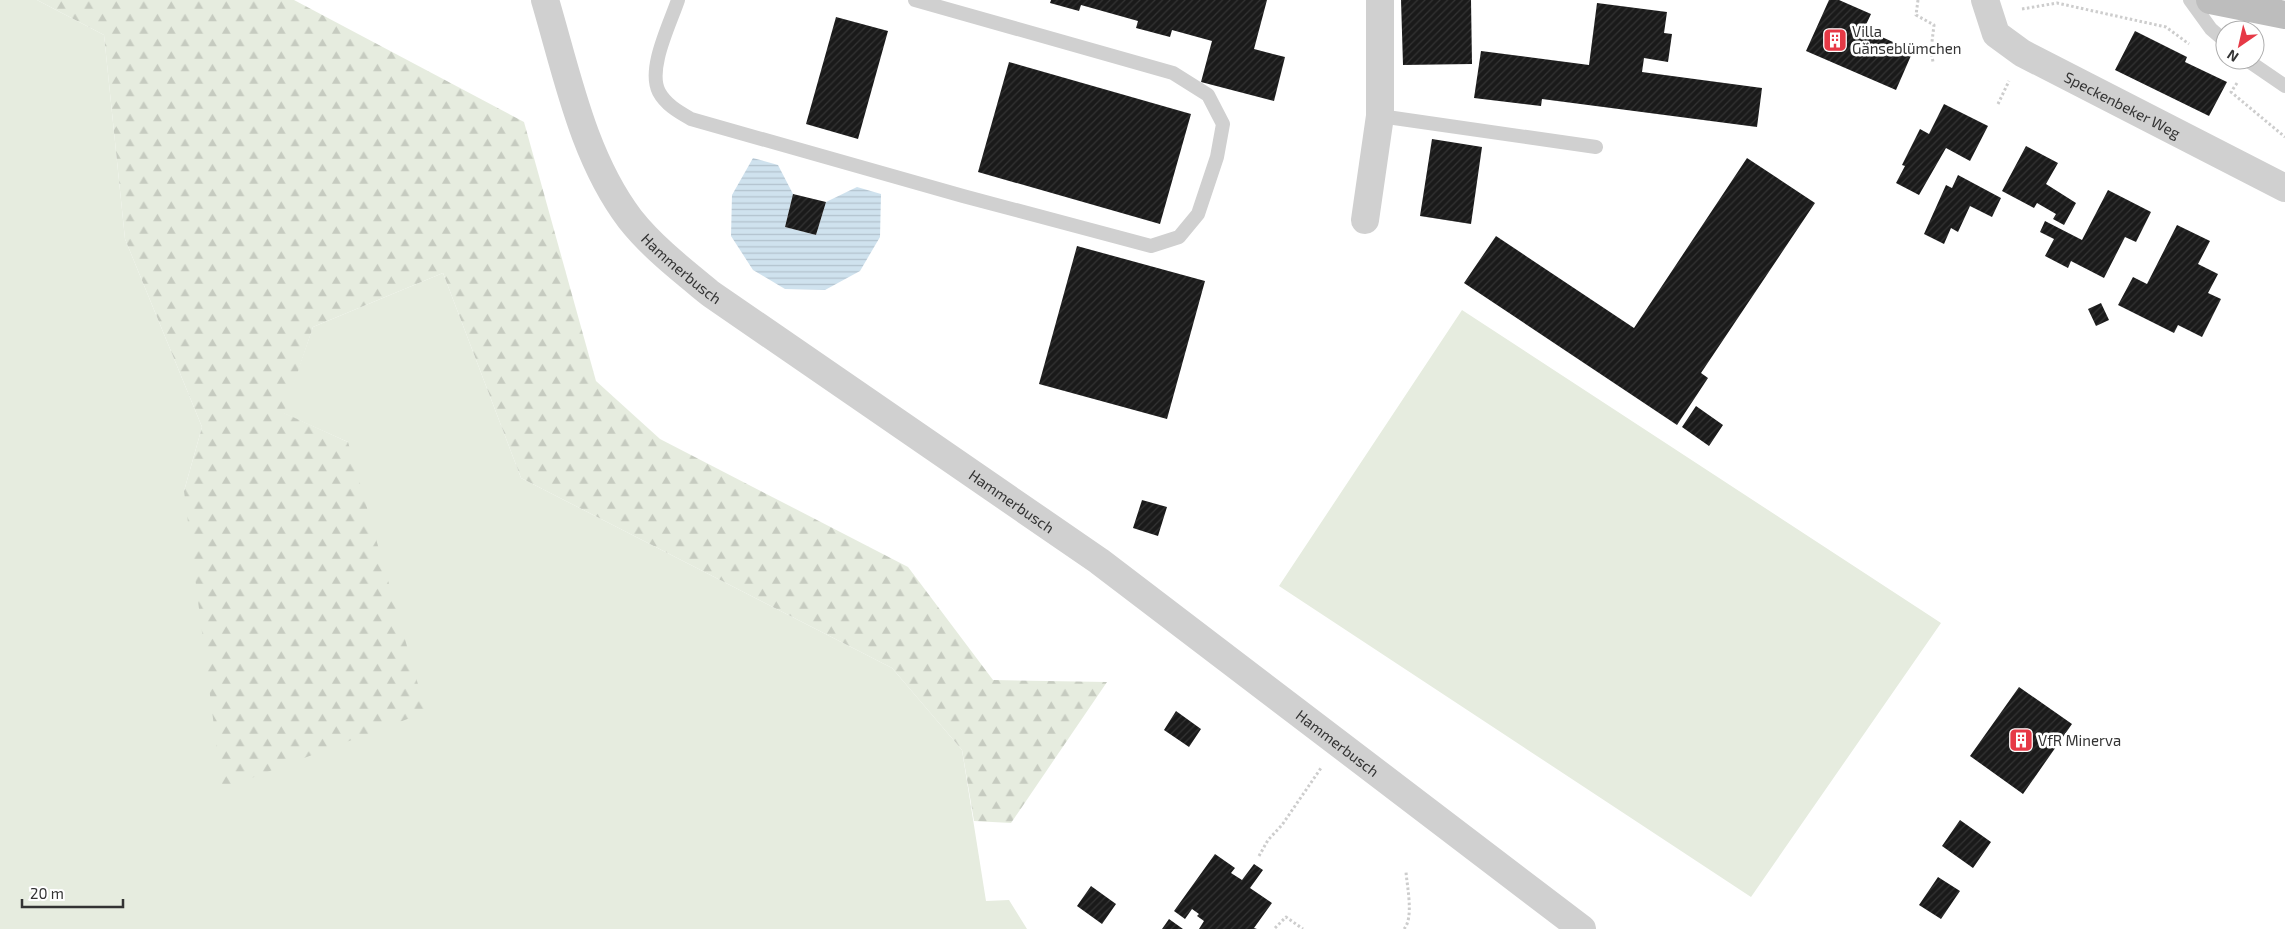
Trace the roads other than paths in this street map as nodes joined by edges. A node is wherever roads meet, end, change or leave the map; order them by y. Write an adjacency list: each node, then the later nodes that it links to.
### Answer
1 (545, 0): 16 (street, Hammerbusch)
2 (678, 0): 3 (lane)
3 (916, 0)
4 (1380, 0): 12 (street)
5 (2190, 0): 9 (lane)
6 (2210, 0): 8 (main road)
7 (1985, 2): 14 (street, Speckenbeker Weg)
8 (2285, 15)
9 (2215, 32)
10 (2262, 70): 11 (lane)
11 (2285, 86)
12 (1380, 116): 13 (lane); 15 (street)
13 (1596, 147)
14 (2285, 188)
15 (1365, 220)
16 (1582, 929)

